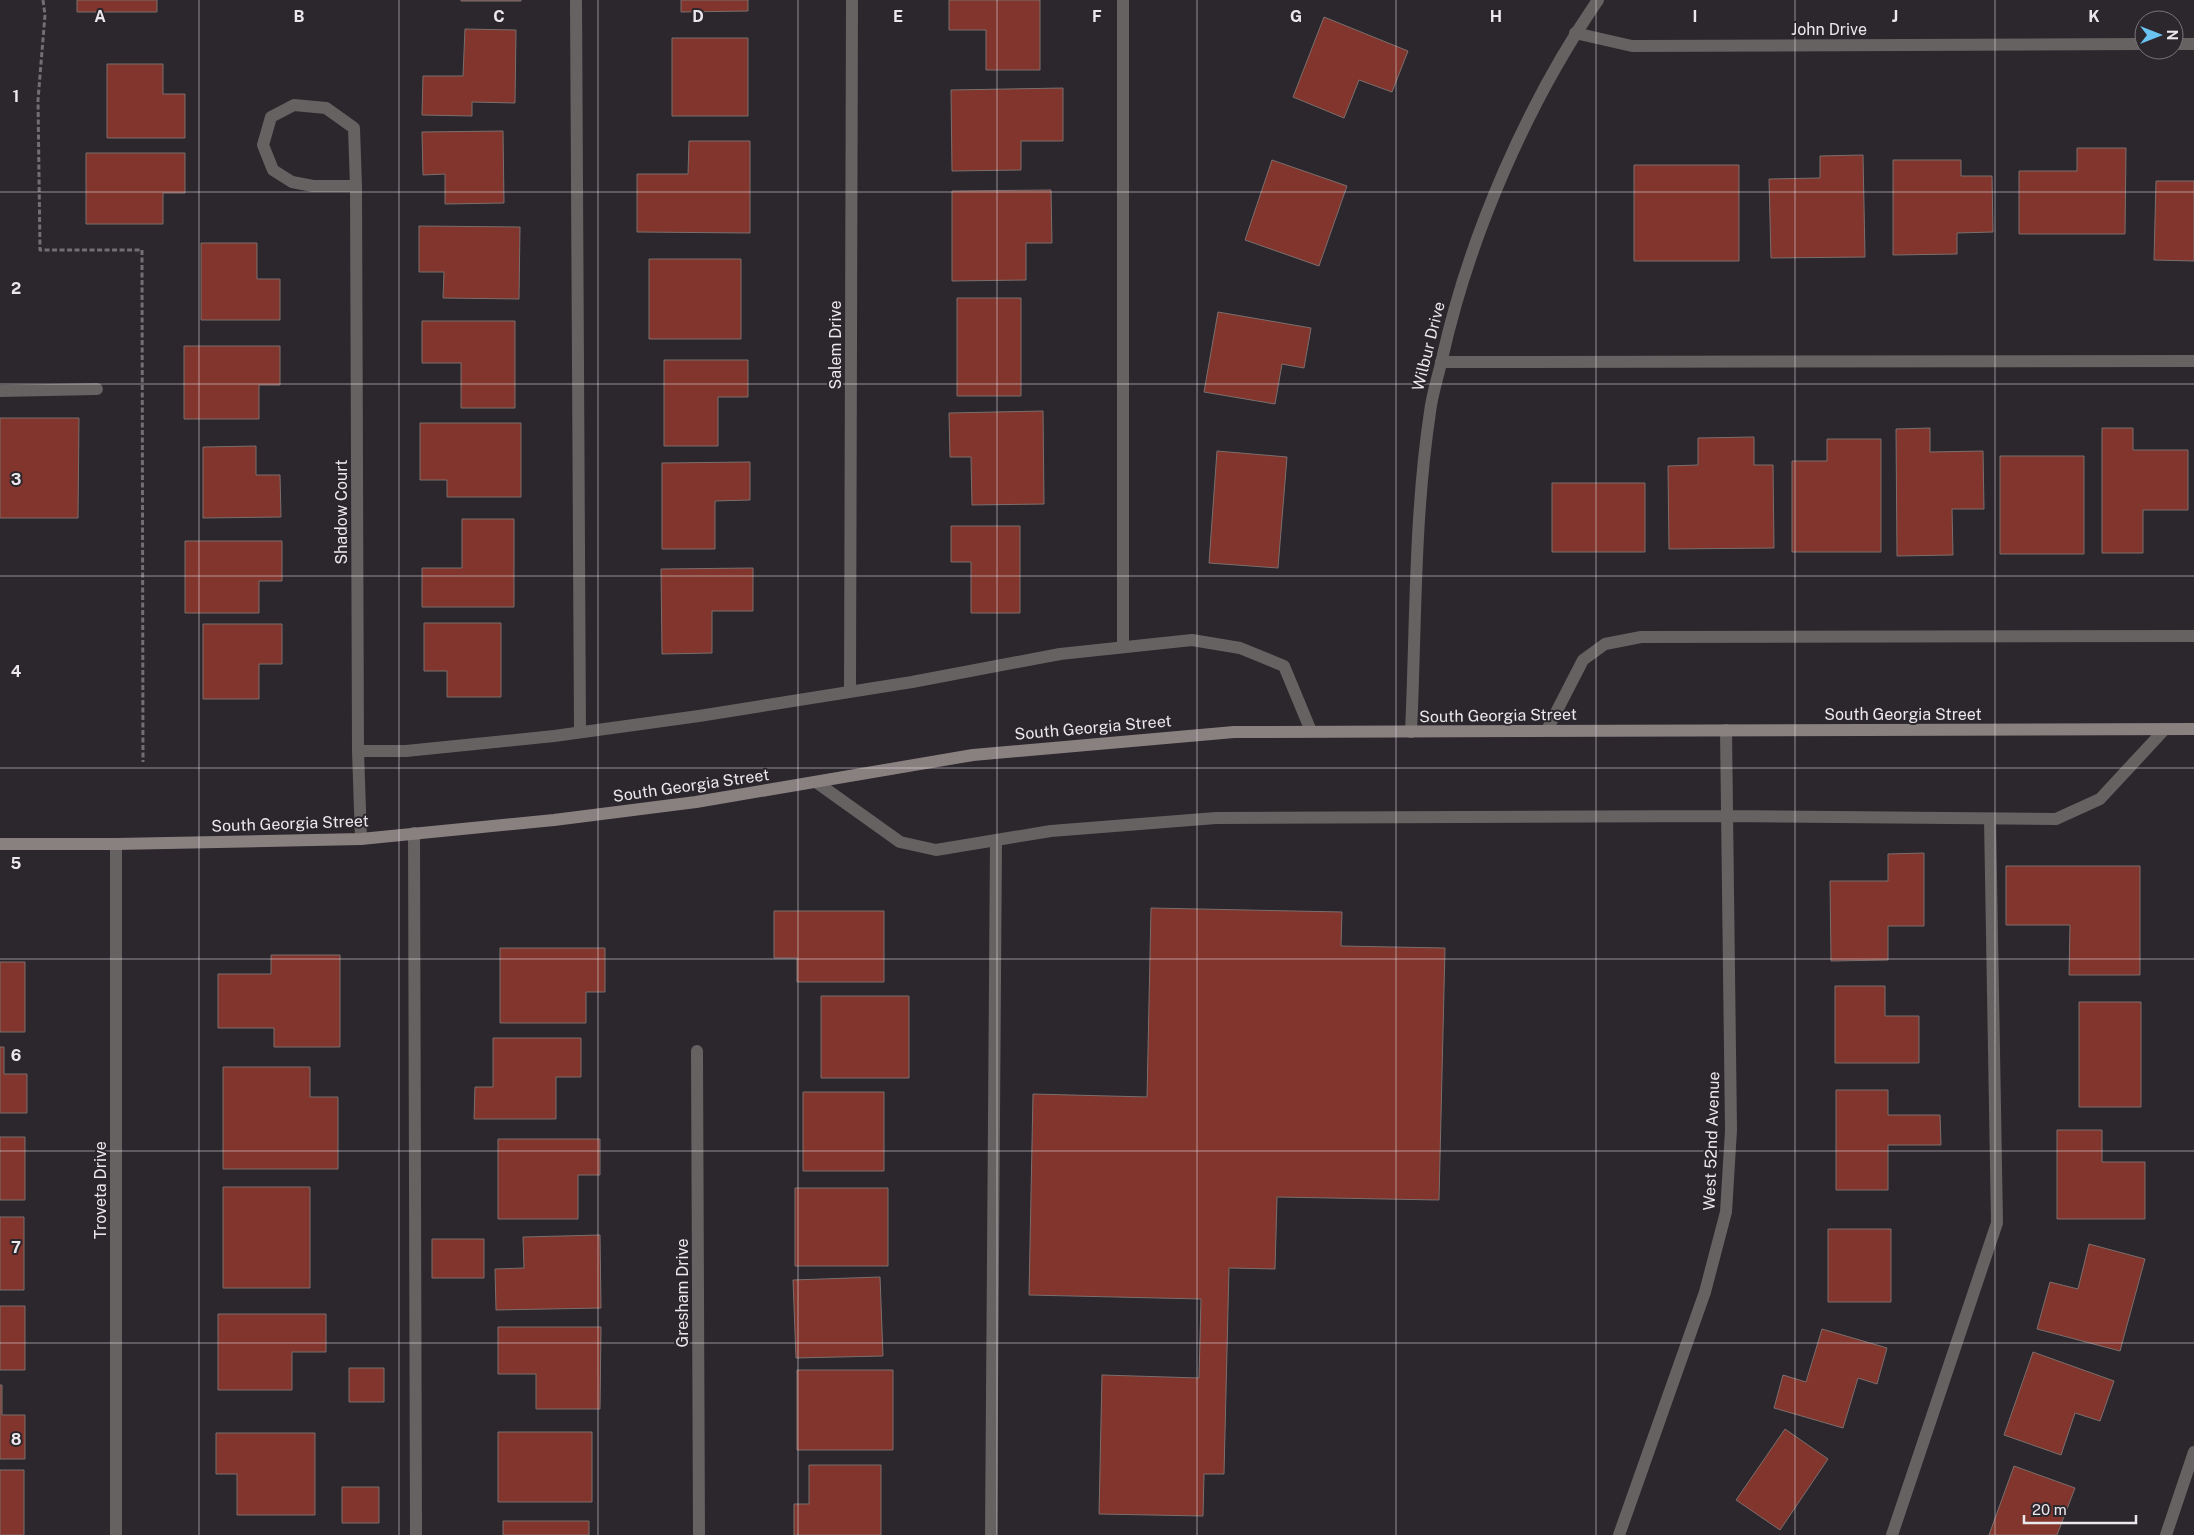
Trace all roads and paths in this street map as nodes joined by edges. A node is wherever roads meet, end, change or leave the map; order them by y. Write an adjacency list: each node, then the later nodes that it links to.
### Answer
1 (576, 0): 20 (street)
2 (852, 0): 14 (street, Salem Drive)
3 (1123, 0): 13 (street)
4 (1598, 0): 5 (street, Wilbur Drive)
5 (1575, 33): 6 (street, John Drive); 9 (street, Wilbur Drive)
6 (2134, 44)
7 (356, 186): 7 (street, Shadow Court); 22 (street, Shadow Court)
8 (2194, 361): 9 (street)
9 (1441, 362): 21 (street, Wilbur Drive)
10 (97, 389): 11 (street)
11 (0, 391)
12 (2194, 636): 17 (street)
13 (1123, 648): 14 (street); 19 (street)
14 (850, 690): 20 (street)
15 (2165, 729): 16 (main road, South Georgia Street); 18 (main road, South Georgia Street); 25 (street)
16 (2194, 729)
17 (1547, 730): 18 (main road, South Georgia Street); 21 (main road, South Georgia Street)
18 (1726, 730): 24 (street, West 52nd Avenue)
19 (1311, 731): 21 (main road, South Georgia Street); 23 (main road, South Georgia Street)
20 (580, 732): 22 (street)
21 (1411, 732)
22 (358, 751): 27 (street, Shadow Court)
23 (816, 782): 26 (main road, South Georgia Street); 28 (street)
24 (1727, 816): 25 (street); 28 (street); 37 (street, West 52nd Avenue)
25 (1990, 819): 38 (street)
26 (414, 834): 27 (main road, South Georgia Street); 34 (street)
27 (361, 838): 30 (main road, South Georgia Street)
28 (996, 840): 36 (street)
29 (0, 844): 30 (main road, South Georgia Street)
30 (116, 844): 33 (street, Troveta Drive)
31 (697, 1051): 35 (street, Gresham Drive)
32 (2194, 1452): 39 (street)
33 (116, 1535)
34 (416, 1535)
35 (700, 1535)
36 (991, 1535)
37 (1618, 1535)
38 (1892, 1535)
39 (2166, 1535)

